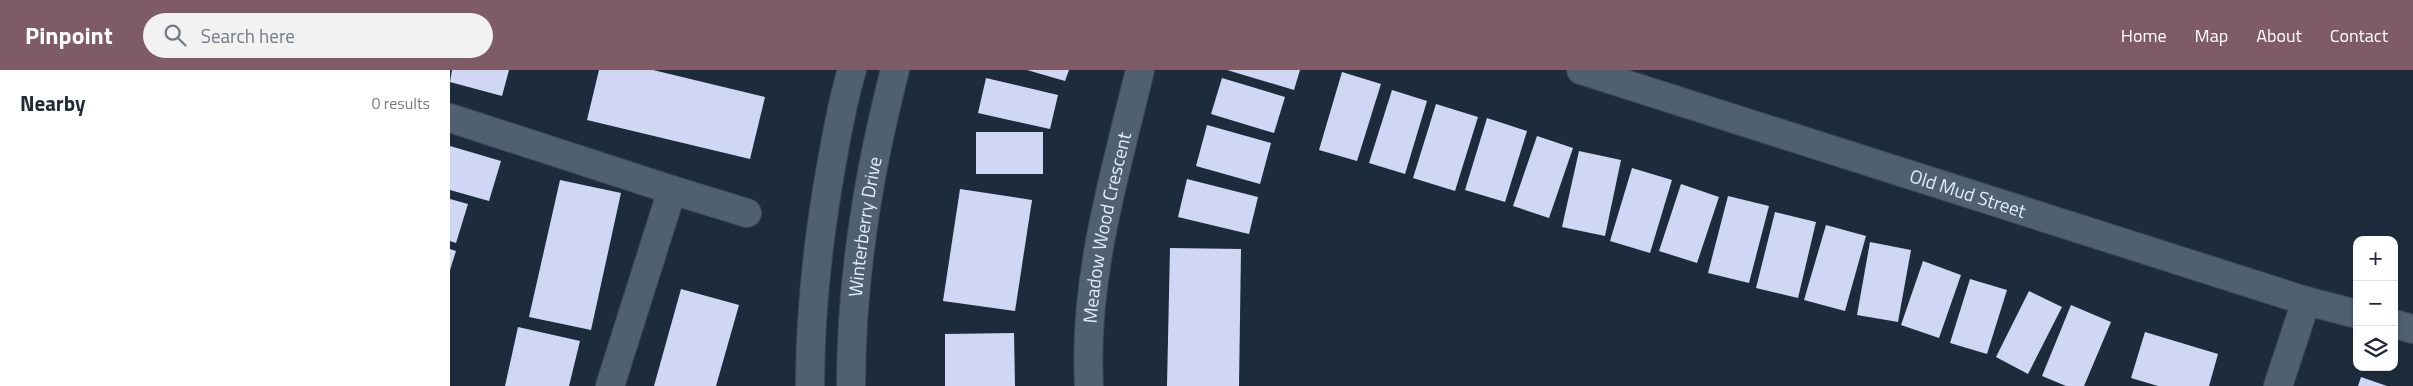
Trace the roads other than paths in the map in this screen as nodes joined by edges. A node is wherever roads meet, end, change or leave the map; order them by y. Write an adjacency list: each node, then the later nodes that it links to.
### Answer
1 (852, 70): 13 (street)
2 (895, 70): 14 (street, Winterberry Drive)
3 (1140, 70): 15 (street, Meadow Wood Crescent)
4 (1581, 70): 8 (street, Old Mud Street)
5 (450, 118): 6 (street)
6 (672, 190): 7 (street); 12 (street)
7 (747, 213)
8 (2306, 301): 9 (street, Old Mud Street); 16 (street)
9 (2353, 313)
10 (2398, 325): 11 (street)
11 (2413, 329)
12 (610, 386)
13 (810, 386)
14 (851, 386)
15 (1089, 386)
16 (2278, 386)

